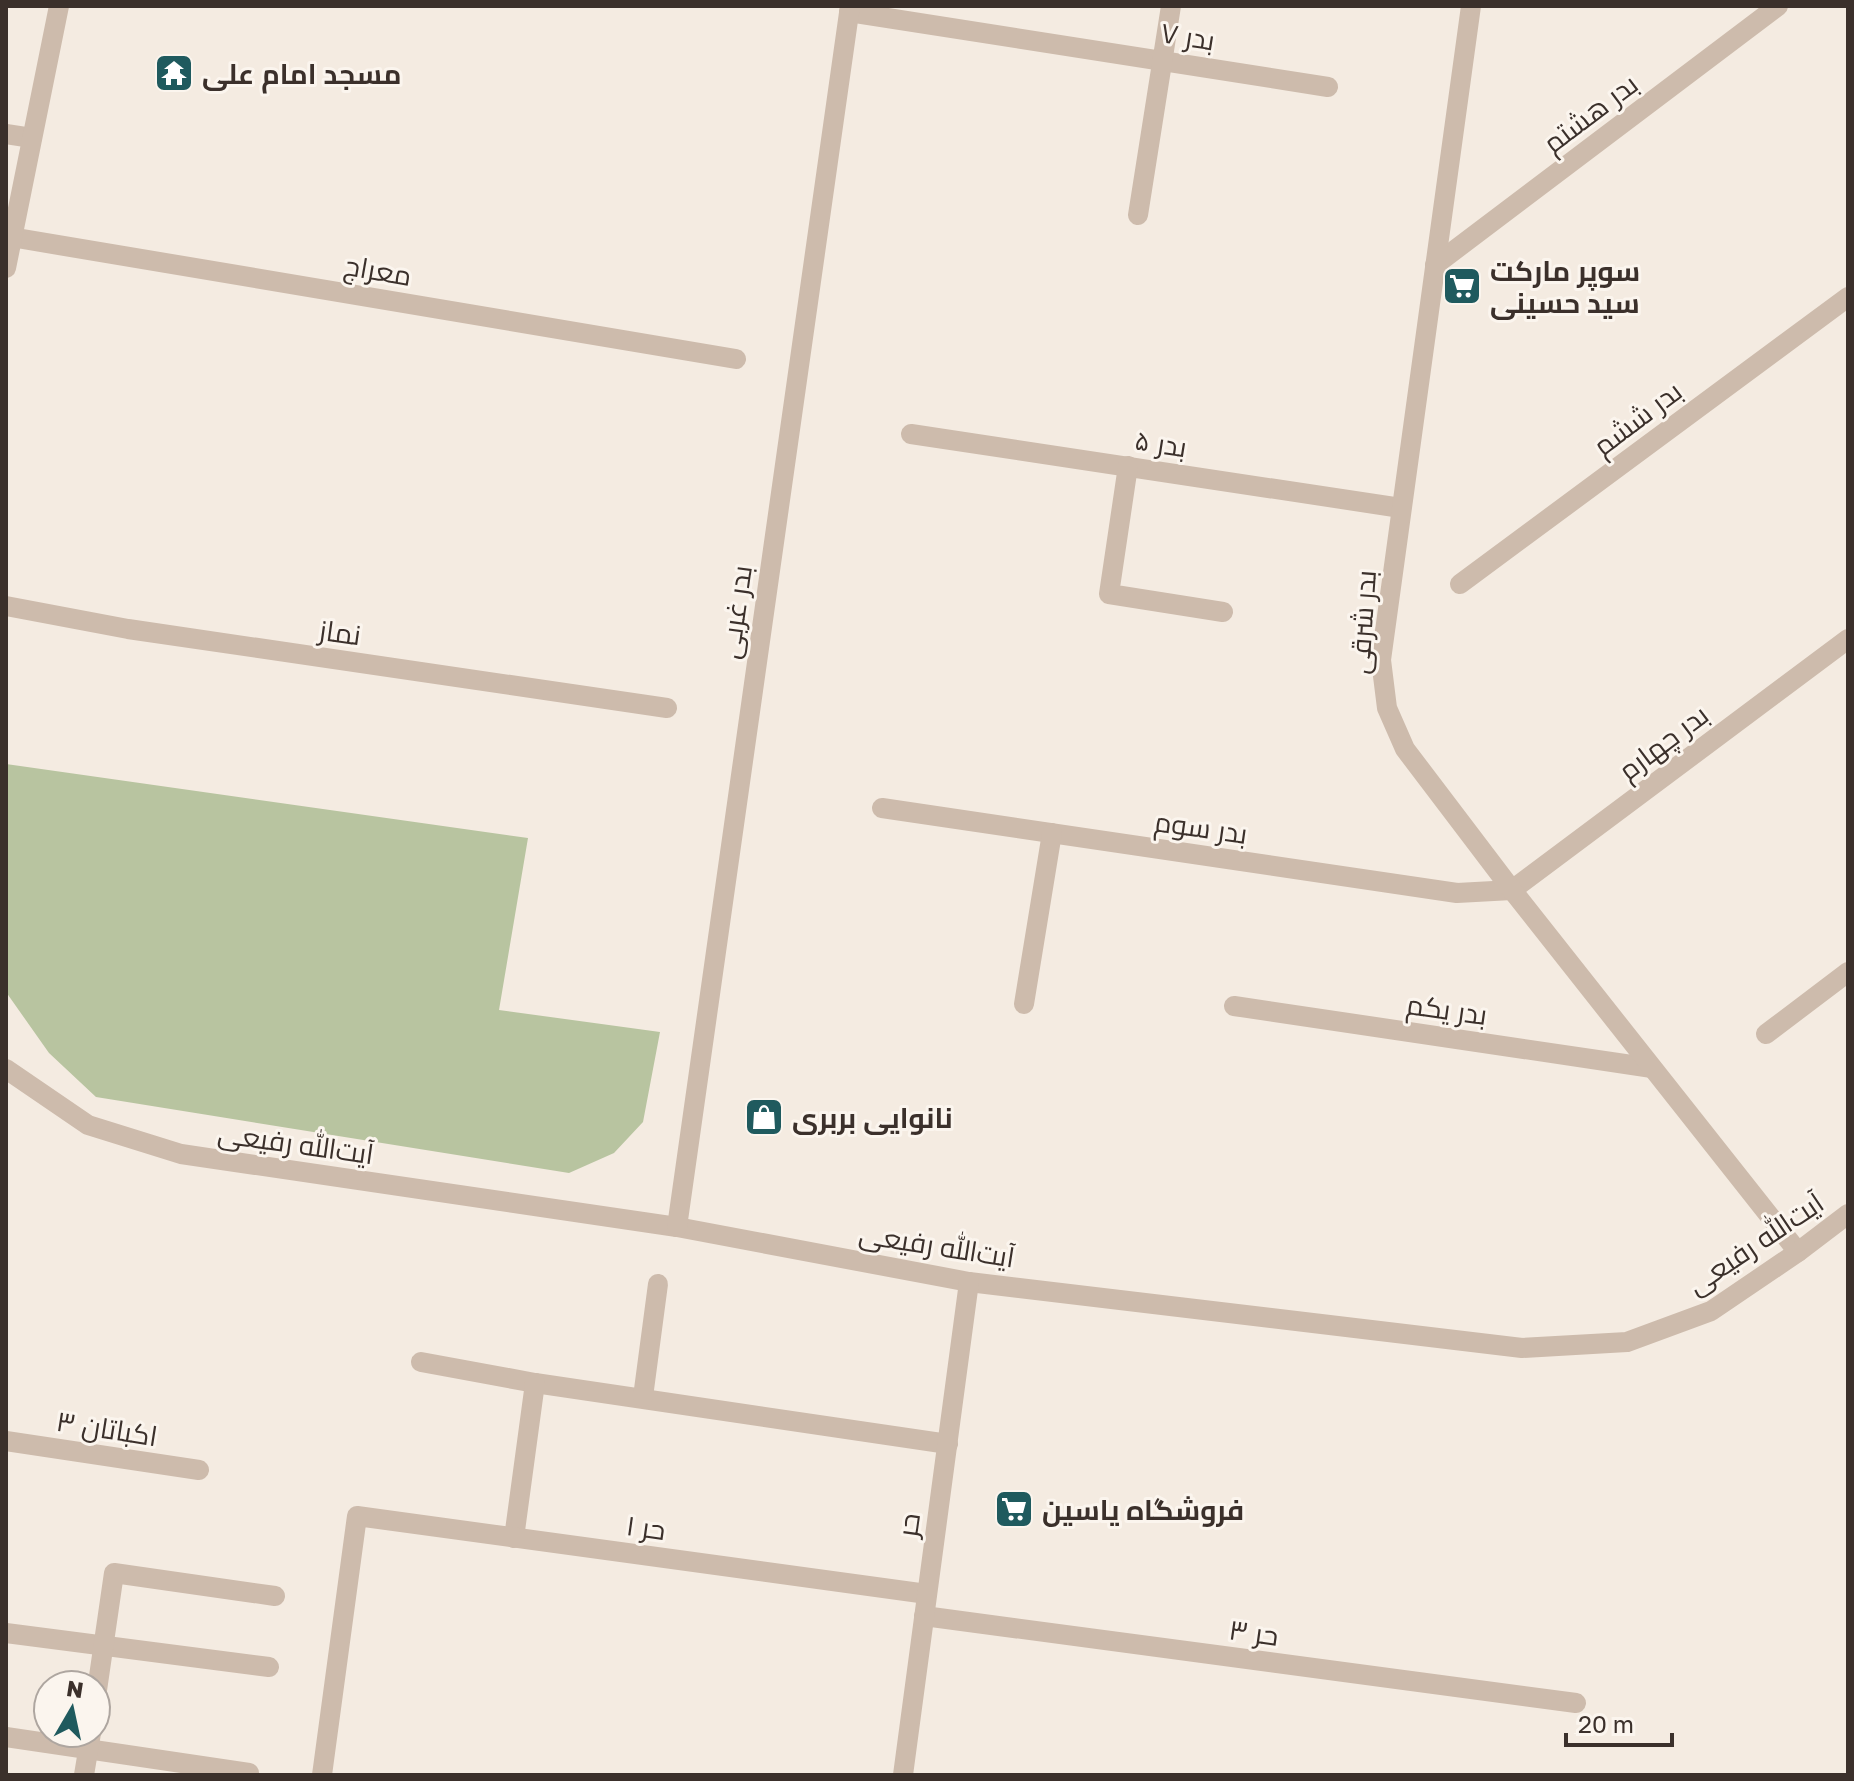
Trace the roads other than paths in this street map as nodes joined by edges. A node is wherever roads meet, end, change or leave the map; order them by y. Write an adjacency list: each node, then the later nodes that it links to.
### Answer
1 (59, 6): 9 (street)
2 (1171, 6): 6 (street)
3 (1471, 6): 12 (street, بدر شرقی)
4 (1778, 6): 12 (street, بدر هشتم)
5 (849, 9): 6 (street, بدر ۷); 34 (street, بدر غربی)
6 (1162, 60): 7 (street, بدر ۷); 10 (street)
7 (1328, 87)
8 (6, 134): 9 (street)
9 (32, 138): 11 (street)
10 (1138, 215)
11 (11, 237): 13 (street); 15 (street, معراج)
12 (1435, 265): 18 (street, بدر شرقی)
13 (6, 268)
14 (1848, 297): 19 (street, بدر ششم)
15 (736, 359)
16 (911, 434): 17 (street, بدر ۵)
17 (1128, 466): 18 (street, بدر ۵); 21 (street)
18 (1401, 508): 26 (street, بدر شرقی)
19 (1460, 584)
20 (6, 606): 23 (street, نماز)
21 (1223, 612)
22 (1845, 649): 26 (street, بدر چهارم)
23 (667, 708)
24 (882, 808): 25 (street, بدر سوم)
25 (1052, 833): 26 (street, بدر سوم); 28 (street)
26 (1512, 890): 31 (street, بدر شرقی)
27 (1848, 972): 30 (street)
28 (1024, 1004)
29 (1234, 1006): 31 (street, بدر یکم)
30 (1766, 1034)
31 (1652, 1068): 35 (street, بدر شرقی)
32 (6, 1069): 34 (street, آیت‌الله رفیعی)
33 (1848, 1214): 35 (street, آیت‌الله رفیعی)
34 (677, 1227): 36 (street, آیت‌الله رفیعی)
35 (1798, 1252): 36 (street, آیت‌الله رفیعی)
36 (969, 1282): 42 (street, حر)
37 (658, 1284): 40 (street)
38 (421, 1362): 39 (street)
39 (535, 1383): 40 (street); 44 (street)
40 (643, 1397): 42 (street)
41 (6, 1441): 43 (street, اکباتان ۳)
42 (948, 1444): 45 (street, حر)
43 (199, 1470)
44 (514, 1538): 45 (street, حر ۱); 59 (street, حر ۱)
45 (927, 1594): 47 (street, حر)
46 (275, 1596): 49 (street)
47 (924, 1616): 52 (street, حر ۳); 60 (street, حر)
48 (6, 1633): 49 (street)
49 (103, 1647): 50 (street); 51 (street)
50 (269, 1667)
51 (100, 1669)
52 (1576, 1703)
53 (6, 1737): 54 (street)
54 (32, 1738)
55 (112, 1745): 57 (street)
56 (89, 1749): 58 (street)
57 (249, 1773)
58 (84, 1775)
59 (322, 1775)
60 (903, 1775)

